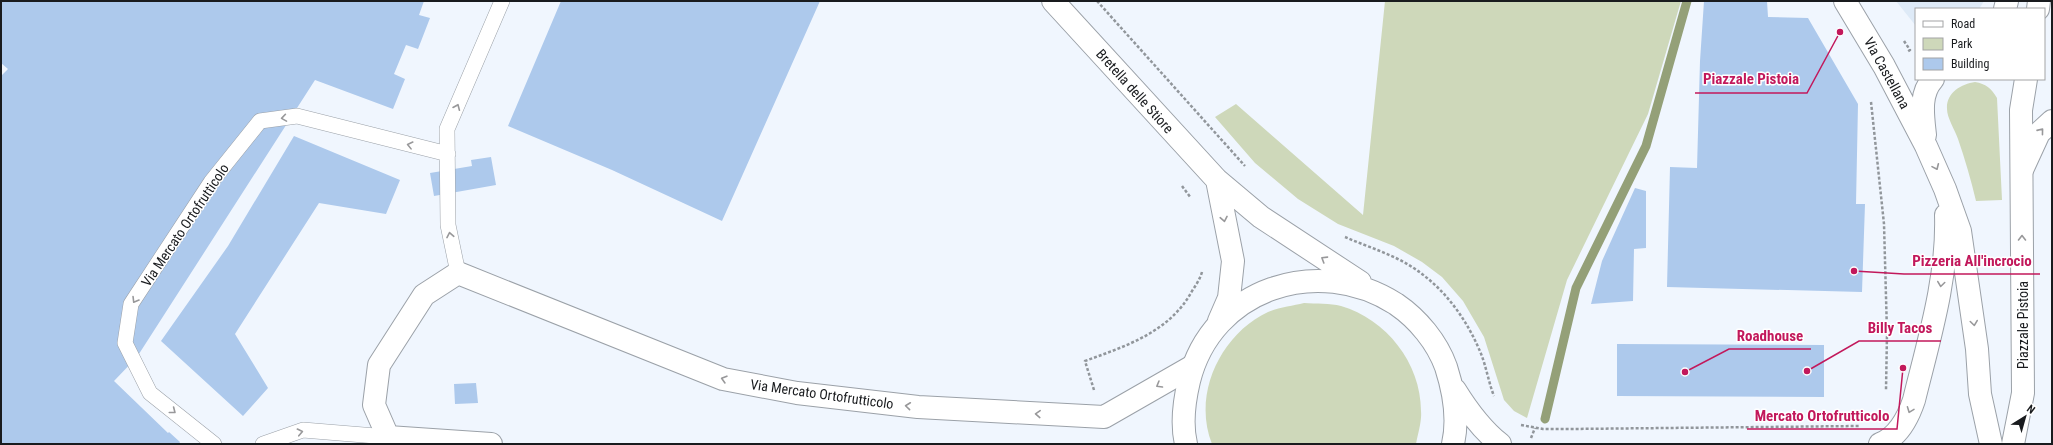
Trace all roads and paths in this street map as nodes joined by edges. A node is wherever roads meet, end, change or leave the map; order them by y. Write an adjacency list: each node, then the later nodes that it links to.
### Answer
1 (502, 1): 12 (lane, one-way to 1)
2 (1053, 1): 16 (main road, Bretella delle Stiore)
3 (1097, 1): 13 (path)
4 (1845, 1): 11 (main road, Via Castellana)
5 (1932, 80): 11 (main road)
6 (2010, 80): 9 (main road)
7 (2026, 80): 9 (main road)
8 (1870, 98): 26 (path)
9 (2021, 110): 14 (main road, Piazzale Pistoia)
10 (2052, 120): 14 (main road, one-way to 10)
11 (1926, 146): 17 (main road, one-way to 17)
12 (448, 154): 21 (lane, one-way to 12); 34 (lane, Via Mercato Ortofrutticolo, one-way to 34)
13 (1247, 167)
14 (2022, 170): 43 (main road, Piazzale Pistoia, one-way to 14)
15 (1177, 180): 18 (path)
16 (1217, 180): 22 (main road, Bretella delle Stiore, one-way to 16); 23 (main road, one-way to 23)
17 (1946, 189): 41 (main road, one-way to 41); 42 (main road, one-way to 42)
18 (1191, 199)
19 (1344, 236): 27 (path)
20 (1203, 269): 28 (path)
21 (458, 273): 28 (main road, Via Mercato Ortofrutticolo, one-way to 21); 32 (main road)
22 (1381, 295): 23 (main road); 25 (main road)
23 (1218, 326): 24 (main road)
24 (1193, 366): 28 (main road, one-way to 28); 38 (main road)
25 (1452, 386): 39 (main road); 40 (main road)
26 (1886, 393)
27 (1496, 399)
28 (1104, 417)
29 (1517, 423): 31 (path)
30 (1865, 425): 31 (path)
31 (1535, 428): 33 (path)
32 (388, 437): 35 (lane, one-way to 32); 36 (lane); 37 (main road)
33 (1531, 438)
34 (214, 444)
35 (263, 444)
36 (357, 444)
37 (491, 444)
38 (1186, 444)
39 (1453, 444)
40 (1500, 444)
41 (1880, 444)
42 (1991, 444)
43 (2013, 444)

